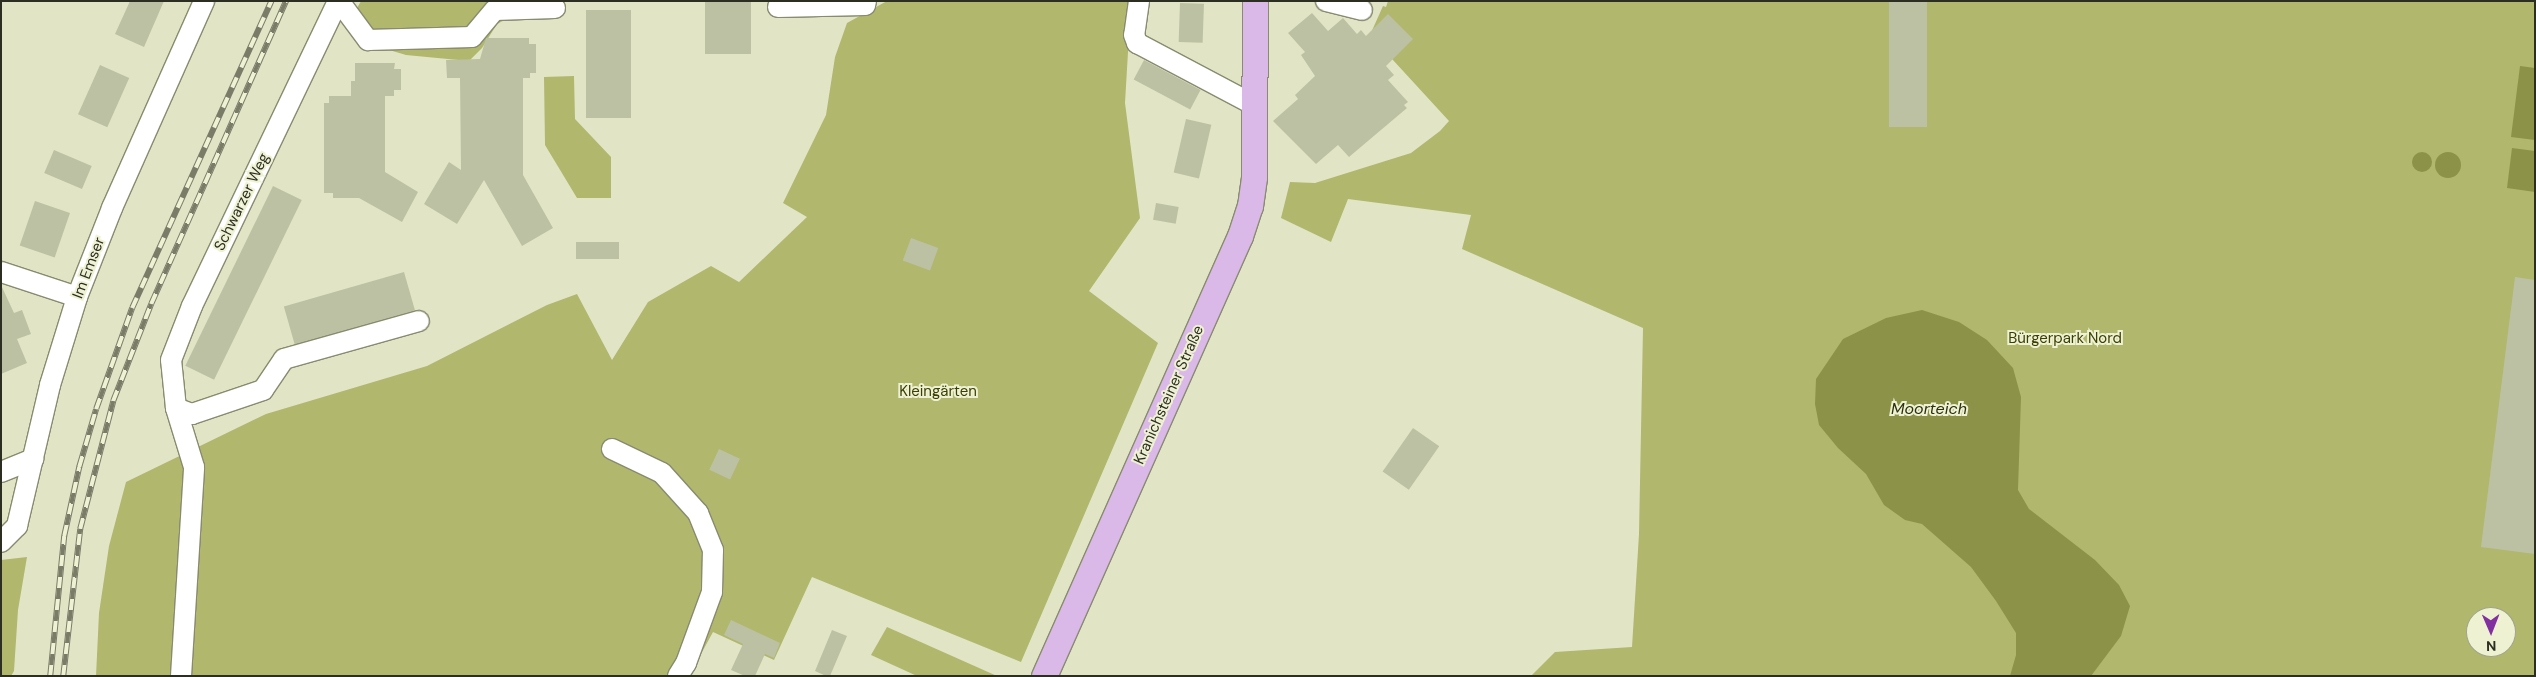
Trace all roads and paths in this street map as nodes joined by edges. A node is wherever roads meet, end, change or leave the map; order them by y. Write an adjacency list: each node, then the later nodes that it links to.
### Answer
1 (204, 1): 12 (street, Im Emser)
2 (338, 1): 8 (street); 14 (street, Schwarzer Weg)
3 (866, 1): 7 (street)
4 (1139, 1): 10 (street)
5 (1255, 1): 10 (main road, Kranichsteiner Straße)
6 (1326, 1): 9 (street)
7 (778, 7)
8 (555, 8)
9 (1362, 10)
10 (1254, 105): 21 (main road, Kranichsteiner Straße)
11 (1, 272): 12 (street)
12 (77, 297): 16 (street, Im Emser)
13 (419, 321): 14 (street)
14 (176, 408): 19 (street, Schwarzer Weg)
15 (612, 449): 20 (street)
16 (33, 459): 17 (street); 18 (street, Im Emser)
17 (1, 472)
18 (1, 542)
19 (181, 676)
20 (678, 676)
21 (1044, 676)

